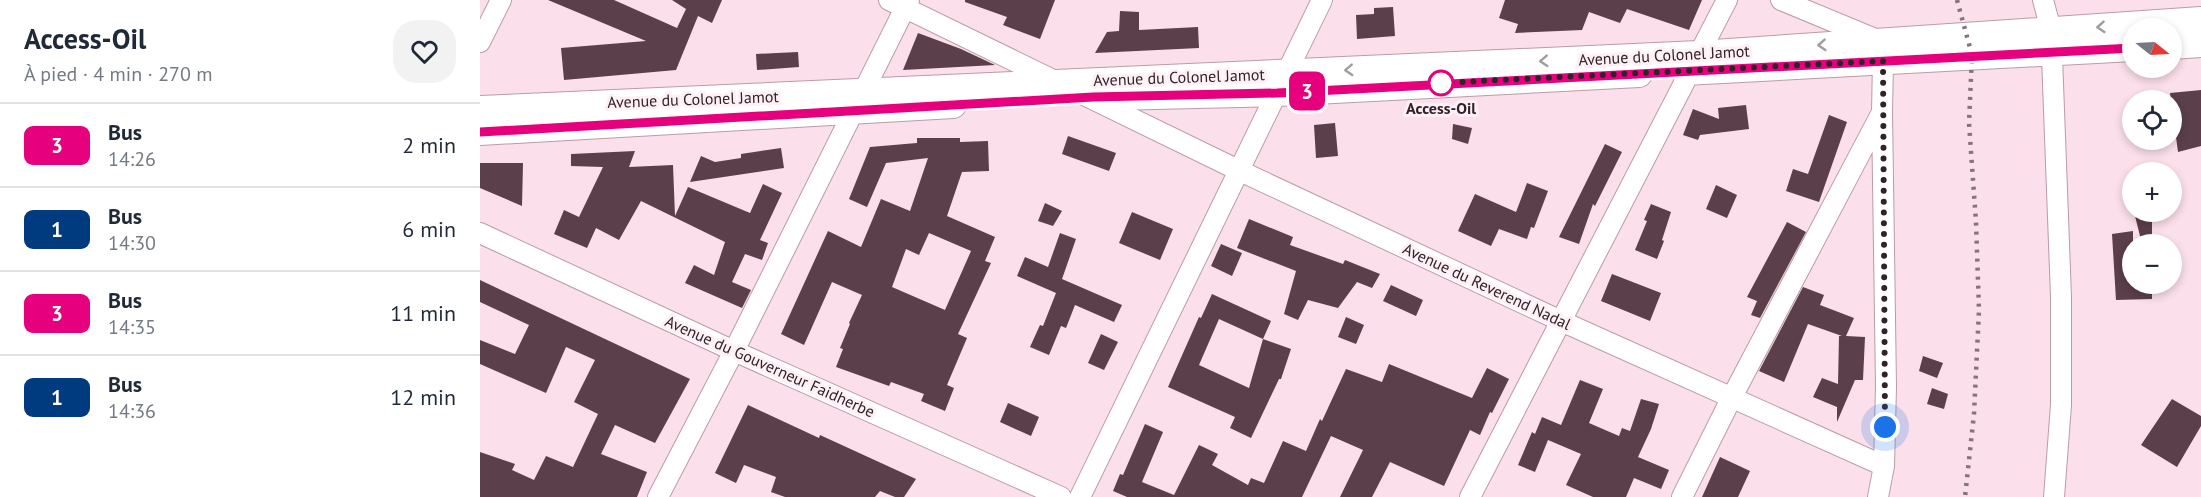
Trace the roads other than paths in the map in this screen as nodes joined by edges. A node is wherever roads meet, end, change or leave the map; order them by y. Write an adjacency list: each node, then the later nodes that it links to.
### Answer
1 (501, 0): 9 (street)
2 (1322, 0): 16 (street)
3 (1727, 0): 14 (street)
4 (1782, 0): 13 (street)
5 (2043, 0): 8 (street)
6 (901, 2): 15 (street); 18 (street)
7 (2201, 20): 8 (main road, Avenue du Colonel Jamot, one-way to 8)
8 (2051, 41): 12 (main road, Avenue du Colonel Jamot); 13 (main road, Avenue du Colonel Jamot); 28 (street)
9 (480, 42)
10 (2201, 44): 11 (main road)
11 (2182, 45)
12 (2122, 47)
13 (1882, 51): 14 (main road, Avenue du Colonel Jamot); 20 (street)
14 (1694, 63): 16 (main road, Avenue du Colonel Jamot); 24 (street)
15 (1057, 82): 16 (main road, Avenue du Colonel Jamot); 17 (street, Avenue du Reverend Nadal); 18 (main road, Avenue du Colonel Jamot)
16 (1281, 83): 17 (main road, Avenue du Colonel Jamot); 22 (street)
17 (1093, 97): 18 (main road, Avenue du Colonel Jamot); 22 (street, Avenue du Reverend Nadal)
18 (857, 102): 19 (main road, Avenue du Colonel Jamot); 21 (main road, Avenue du Colonel Jamot); 25 (street)
19 (480, 109)
20 (1882, 112): 26 (street); 27 (street)
21 (480, 132)
22 (1238, 170): 24 (street, Avenue du Reverend Nadal); 31 (street)
23 (480, 233): 25 (street, Avenue du Gouverneur Faidherbe)
24 (1561, 321): 26 (street, Avenue du Reverend Nadal); 32 (street)
25 (734, 351): 29 (street); 30 (street, Avenue du Gouverneur Faidherbe)
26 (1732, 397): 27 (street, Avenue du Reverend Nadal); 33 (street)
27 (1884, 466): 34 (street)
28 (2058, 495)
29 (658, 497)
30 (1061, 497)
31 (1080, 497)
32 (1470, 497)
33 (1682, 497)
34 (1878, 497)

